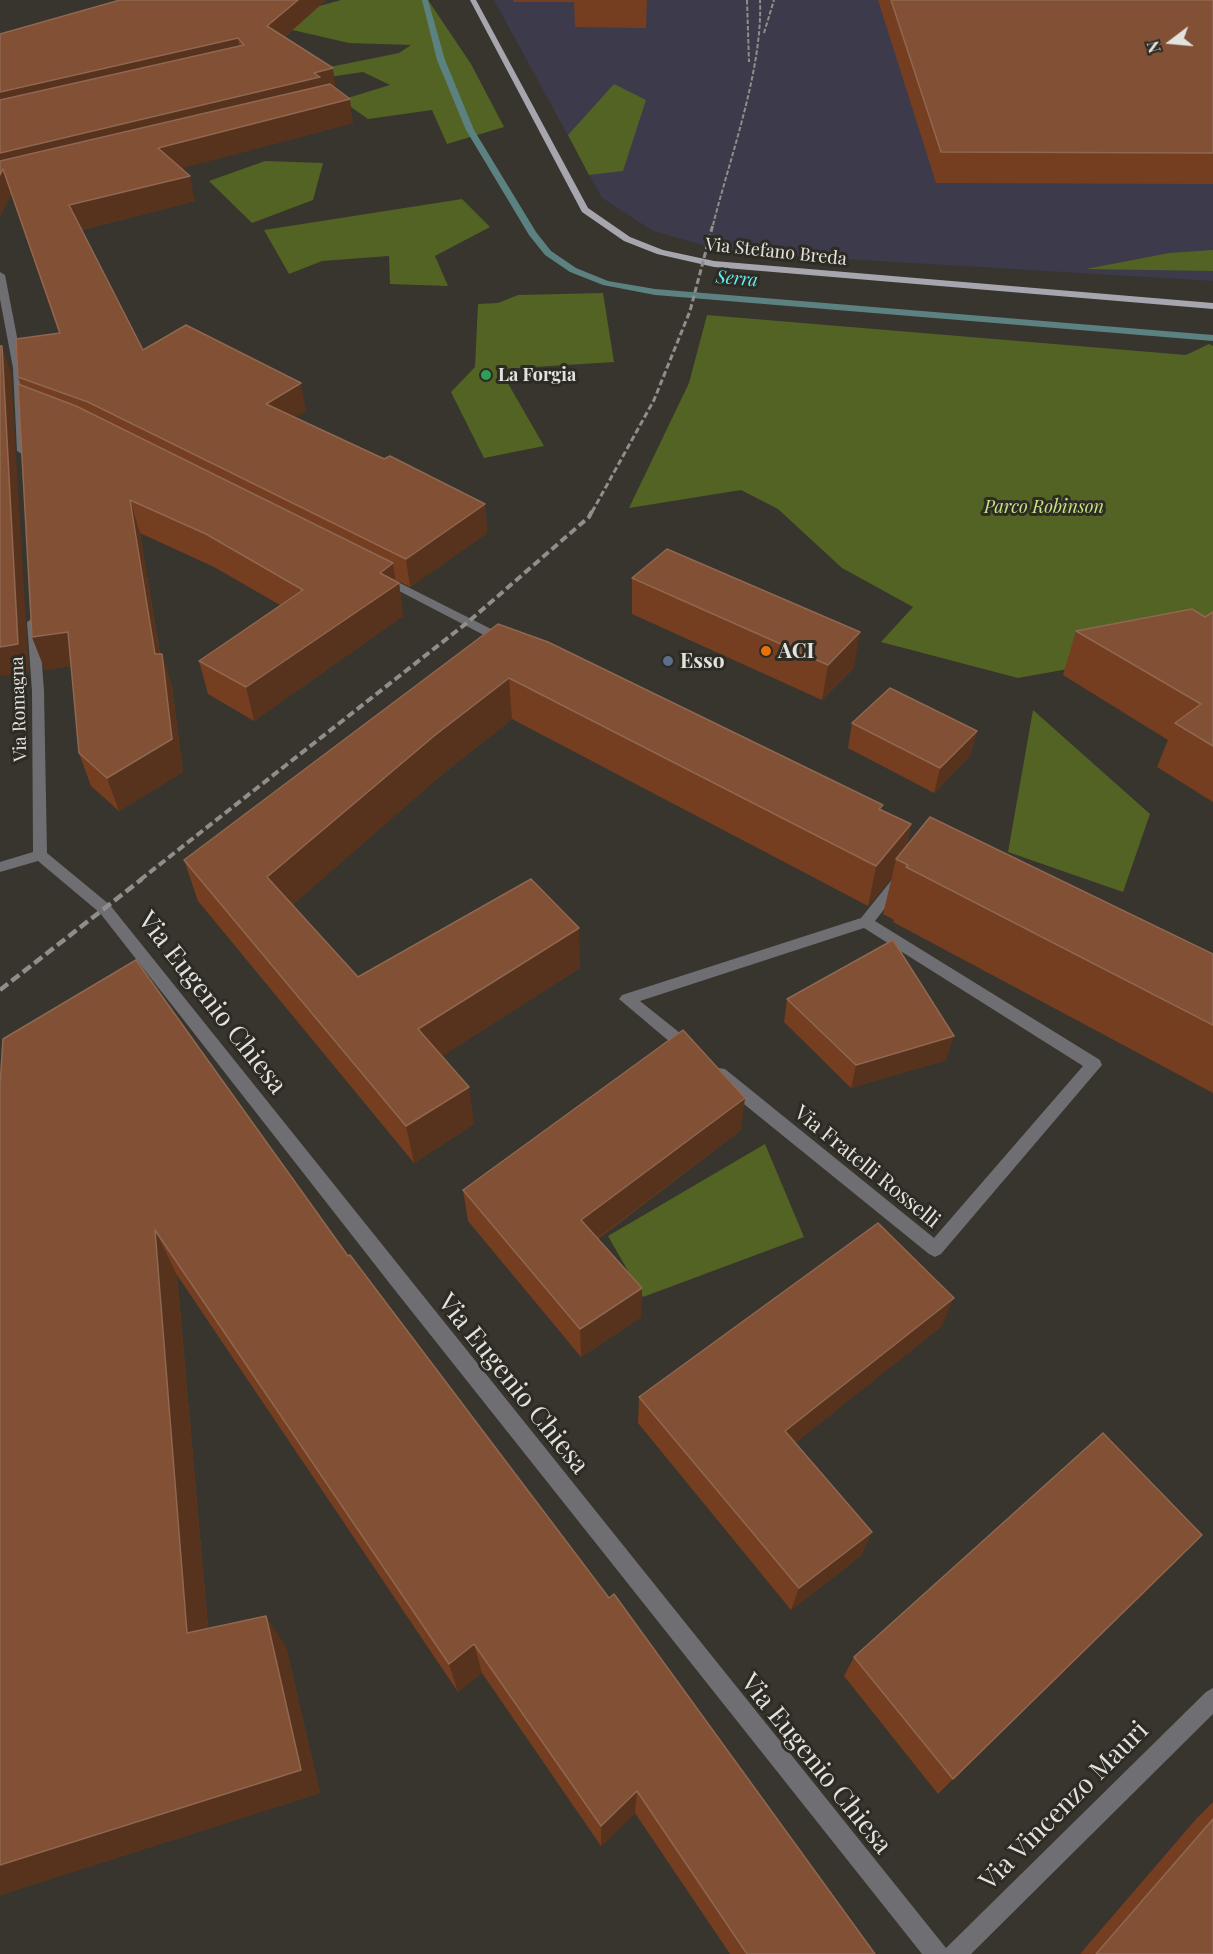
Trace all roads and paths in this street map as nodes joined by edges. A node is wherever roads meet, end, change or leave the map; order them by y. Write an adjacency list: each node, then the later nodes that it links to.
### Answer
1 (473, 0): 3 (main road, Via Stefano Breda)
2 (0, 275): 4 (street)
3 (1213, 306)
4 (23, 466)
5 (366, 571): 7 (street)
6 (32, 608): 8 (street, Via Romagna)
7 (518, 647)
8 (40, 855): 9 (street); 13 (street, Via Eugenio Chiesa)
9 (0, 867)
10 (908, 870): 11 (street)
11 (866, 922): 11 (street, Via Fratelli Rosselli)
12 (1213, 1699): 14 (street, Via Vincenzo Mauri)
13 (937, 1954)
14 (956, 1954)

